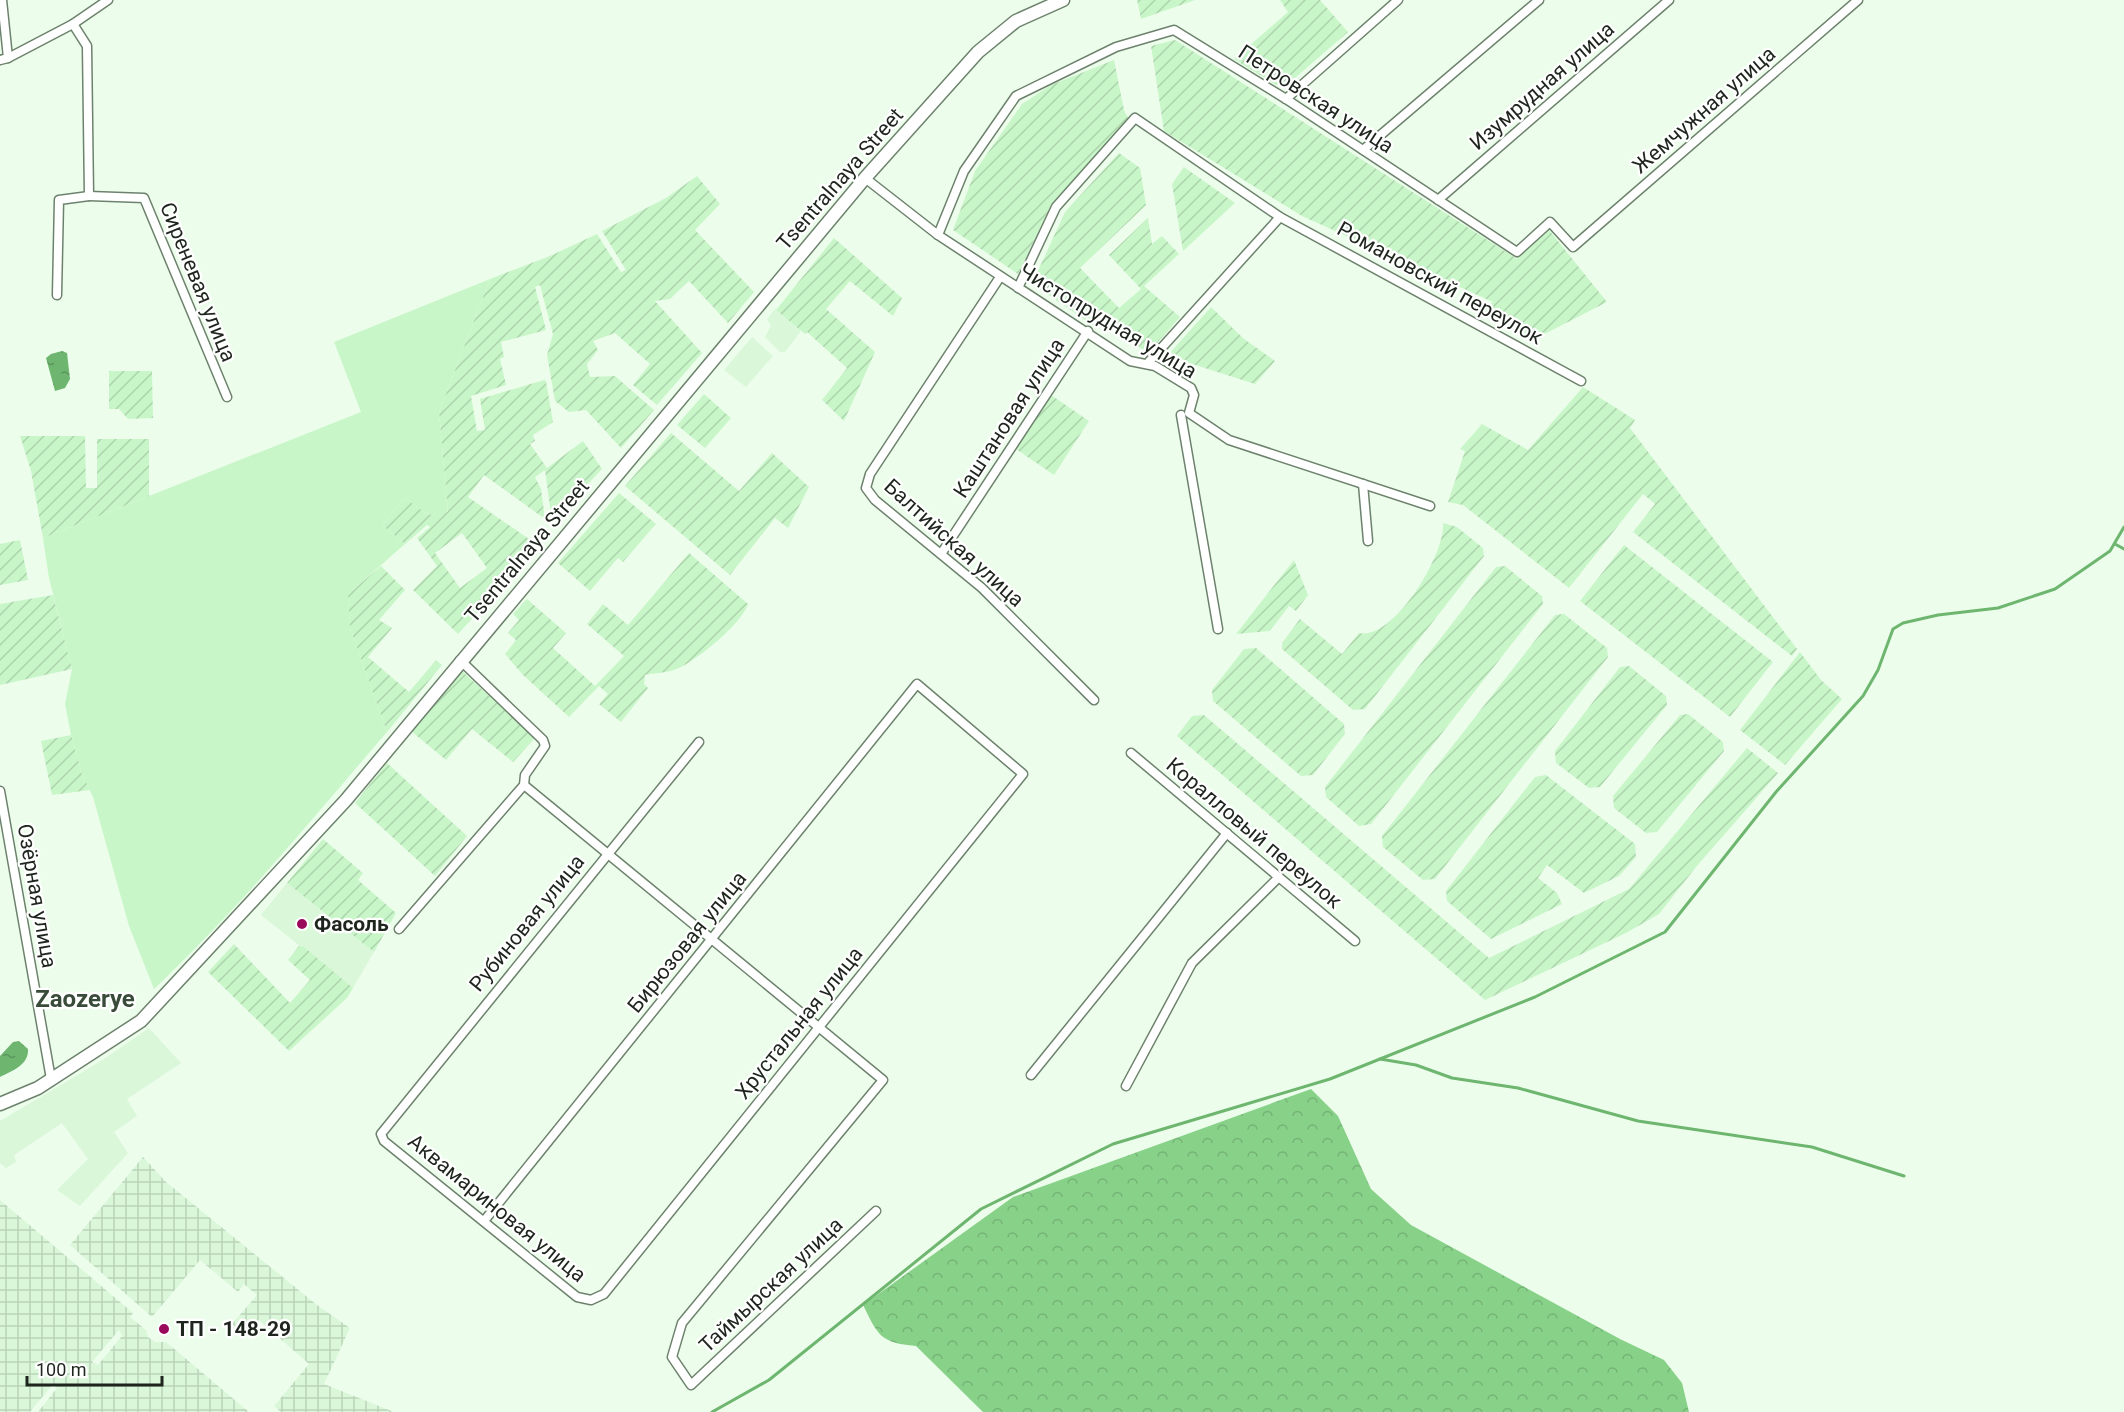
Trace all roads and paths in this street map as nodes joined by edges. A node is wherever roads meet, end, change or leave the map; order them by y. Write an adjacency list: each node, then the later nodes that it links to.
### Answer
1 (2, 0): 9 (street)
2 (108, 0): 8 (street)
3 (1063, 0): 12 (main road, Tsentralnaya Street)
4 (1398, 0): 10 (street)
5 (1539, 0): 11 (street)
6 (1670, 0): 14 (street, Изумрудная улица)
7 (1858, 0): 17 (street, Жемчужная улица)
8 (73, 24): 9 (street); 13 (street)
9 (4, 59)
10 (1286, 99): 11 (street, Петровская улица); 16 (street, Петровская улица)
11 (1363, 150): 14 (street, Петровская улица)
12 (866, 178): 16 (street, Чистопрудная улица); 31 (main road, Tsentralnaya Street)
13 (89, 196): 20 (street); 24 (street, Сиреневая улица)
14 (1438, 200): 17 (street, Петровская улица)
15 (1280, 217): 19 (street); 22 (street); 23 (street, Романовский переулок)
16 (938, 235): 18 (street, Чистопрудная улица)
17 (1573, 247)
18 (1000, 278): 19 (street, Чистопрудная улица); 29 (street, Балтийская улица)
19 (1018, 288): 21 (street, Чистопрудная улица)
20 (57, 295)
21 (1088, 331): 22 (street, Чистопрудная улица); 29 (street, Каштановая улица)
22 (1147, 364): 26 (street, Чистопрудная улица)
23 (1581, 381)
24 (227, 397)
25 (1181, 415): 30 (street)
26 (1363, 484): 27 (street, Чистопрудная улица); 28 (street)
27 (1430, 506)
28 (1368, 541)
29 (941, 554): 32 (street, Балтийская улица)
30 (1218, 629)
31 (460, 660): 36 (street); 46 (main road, Tsentralnaya Street)
32 (1094, 700)
33 (699, 742): 39 (street, Рубиновая улица)
34 (1131, 753): 38 (street, Коралловый переулок)
35 (1023, 774): 42 (street, Бирюзовая улица); 44 (street, Хрустальная улица)
36 (524, 785): 39 (street); 41 (street)
37 (0, 791): 46 (street, Озёрная улица)
38 (1227, 833): 40 (street, Коралловый переулок); 45 (street)
39 (608, 852): 42 (street); 49 (street, Рубиновая улица)
40 (1279, 877): 43 (street, Коралловый переулок); 47 (street)
41 (399, 929)
42 (713, 938): 44 (street); 51 (street, Бирюзовая улица)
43 (1355, 941)
44 (819, 1027): 50 (street, Таймырская улица); 52 (street, Хрустальная улица)
45 (1032, 1075)
46 (51, 1079): 48 (main road, Tsentralnaya Street)
47 (1126, 1086)
48 (0, 1104)
49 (385, 1127): 51 (street, Аквамариновая улица)
50 (876, 1211)
51 (484, 1221): 52 (street, Аквамариновая улица)
52 (604, 1294)

